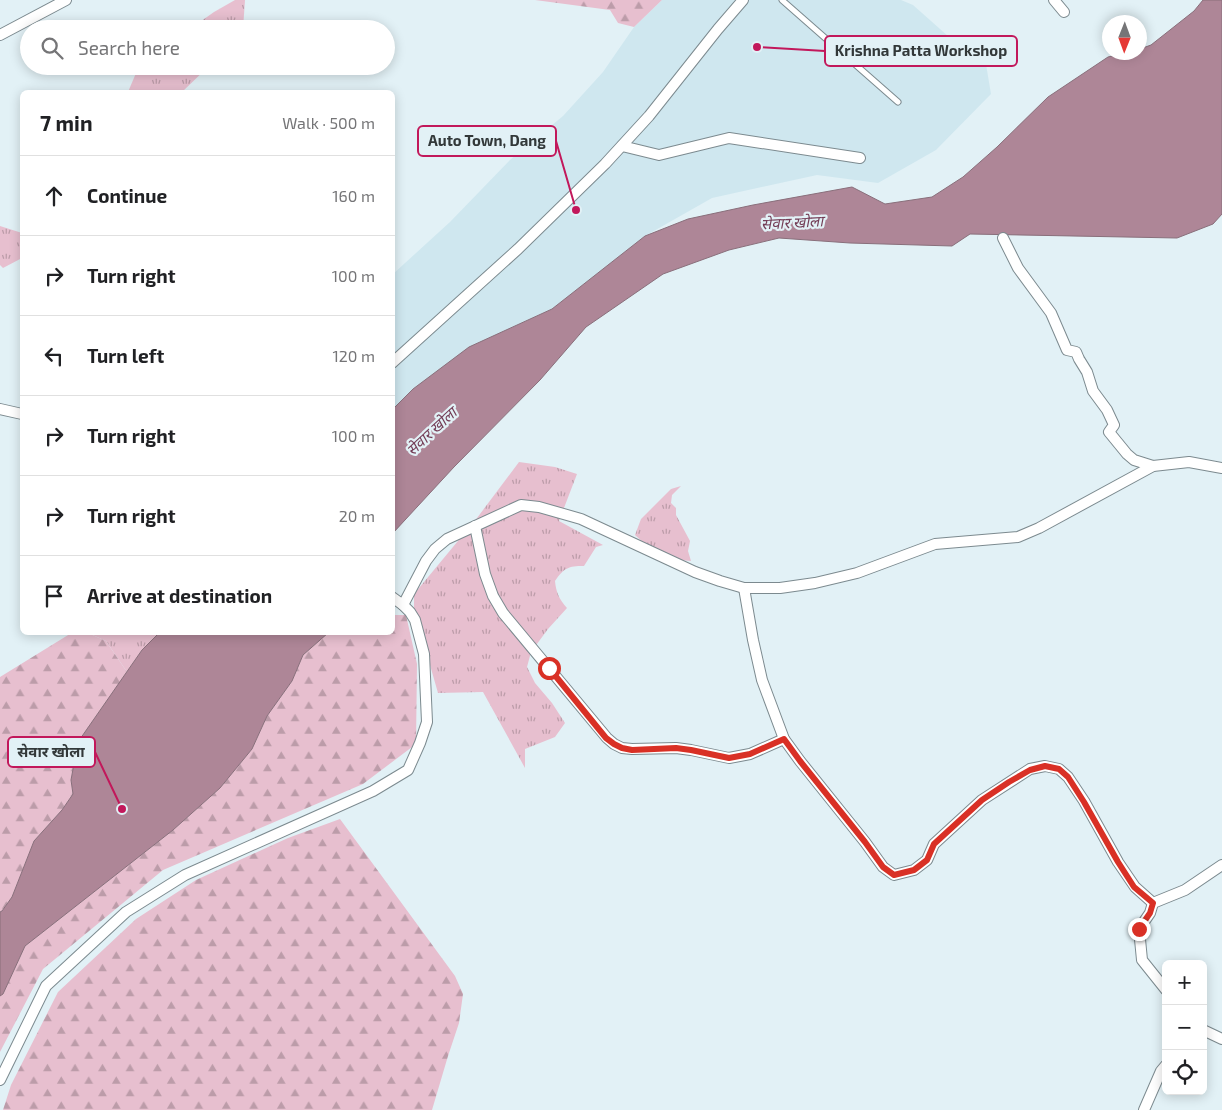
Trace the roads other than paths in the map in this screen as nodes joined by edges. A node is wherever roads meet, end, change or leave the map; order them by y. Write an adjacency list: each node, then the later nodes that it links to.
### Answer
1 (66, 0): 6 (street)
2 (743, 0): 10 (street)
3 (782, 0): 9 (lane)
4 (1054, 0): 5 (street)
5 (1064, 12)
6 (29, 20)
7 (20, 25): 8 (street)
8 (0, 36)
9 (898, 102)
10 (622, 146): 11 (street); 13 (street)
11 (860, 158)
12 (1004, 238): 16 (street)
13 (395, 360)
14 (0, 409): 15 (street)
15 (20, 414)
16 (1153, 466): 17 (street); 19 (street)
17 (1222, 468)
18 (475, 526): 19 (street); 21 (street); 22 (street)
19 (744, 588): 22 (street)
20 (395, 599): 21 (street)
21 (403, 605): 29 (street)
22 (784, 739): 24 (street)
23 (1222, 865): 24 (street)
24 (1153, 903): 25 (street)
25 (1162, 985)
26 (1207, 1032): 27 (street)
27 (1222, 1039)
28 (1162, 1069): 30 (street)
29 (0, 1080)
30 (1144, 1110)

